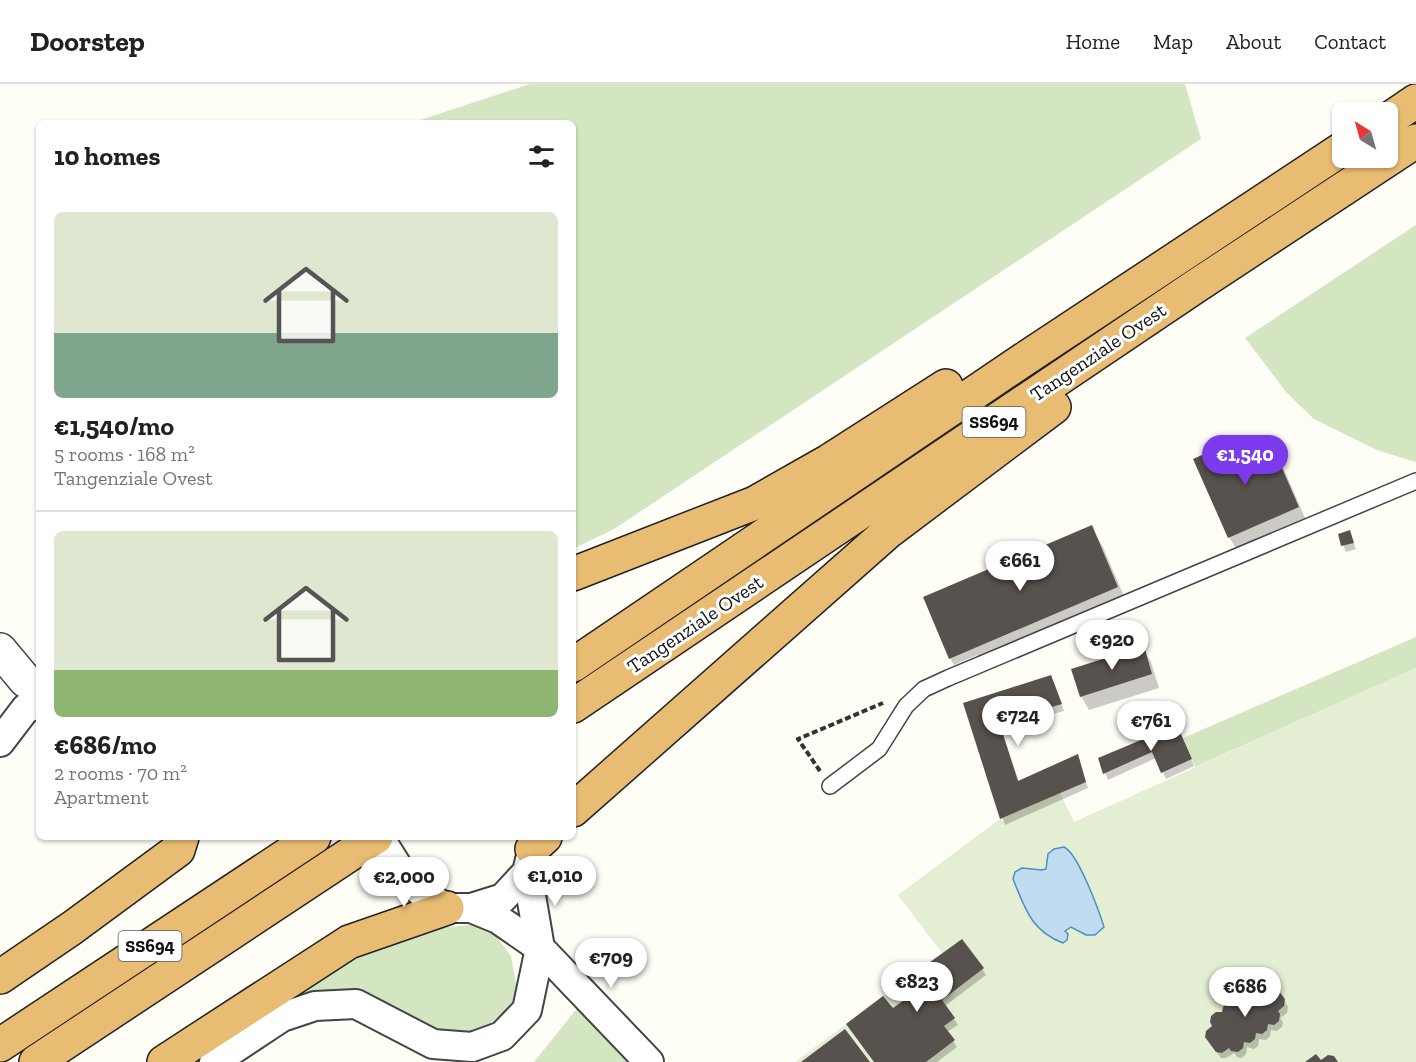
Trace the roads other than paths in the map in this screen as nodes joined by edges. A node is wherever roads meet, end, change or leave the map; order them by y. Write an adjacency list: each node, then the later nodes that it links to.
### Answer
1 (1416, 101): 2 (highway)
2 (1398, 113)
3 (1416, 141): 5 (highway, Tangenziale Ovest / SS694)
4 (1332, 157): 6 (highway, Tangenziale Ovest / SS694)
5 (1196, 286): 13 (highway, Tangenziale Ovest / SS694); 17 (highway)
6 (1023, 360): 8 (highway); 10 (highway, Tangenziale Ovest / SS694)
7 (1416, 482): 16 (lane)
8 (576, 573)
9 (0, 648): 11 (street); 12 (street)
10 (576, 663)
11 (36, 666)
12 (36, 687)
13 (576, 704)
14 (36, 705): 15 (street)
15 (0, 742)
16 (830, 786)
17 (576, 807)
18 (181, 840): 25 (highway)
19 (372, 840): 27 (highway, SS694)
20 (379, 840): 23 (street)
21 (307, 842): 26 (highway, SS694)
22 (533, 849): 23 (street); 24 (street)
23 (459, 908): 24 (street); 28 (highway)
24 (540, 948): 29 (street); 30 (street)
25 (0, 977)
26 (0, 1045)
27 (36, 1062)
28 (164, 1062)
29 (214, 1062)
30 (649, 1062)

